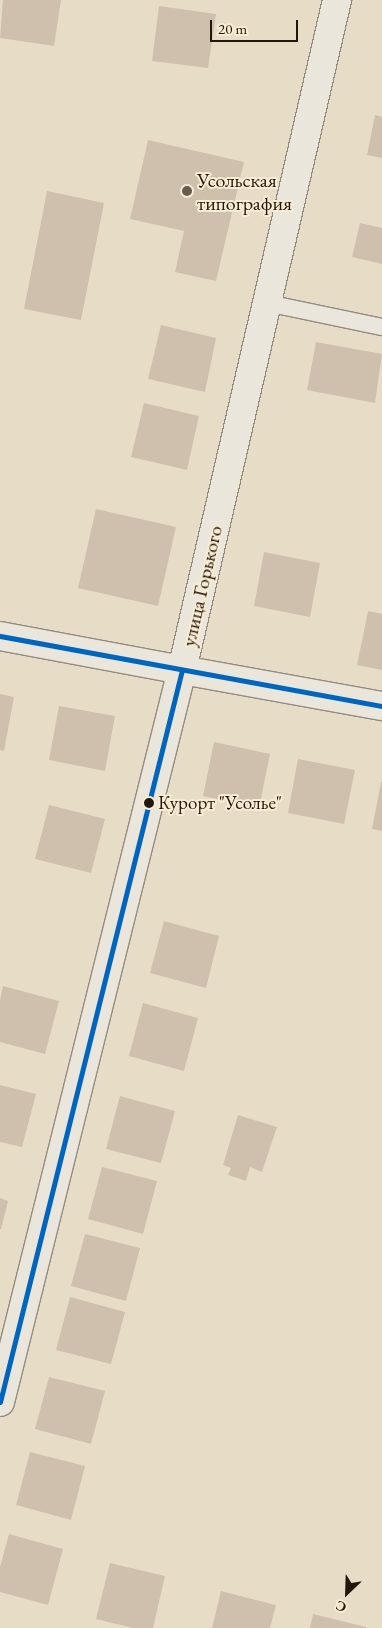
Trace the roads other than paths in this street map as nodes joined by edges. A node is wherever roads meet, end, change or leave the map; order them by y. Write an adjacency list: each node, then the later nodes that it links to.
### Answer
1 (337, 0): 2 (street, улица Горького)
2 (267, 304): 3 (lane); 5 (street, улица Горького)
3 (382, 327)
4 (0, 636): 5 (street)
5 (182, 670): 6 (street); 7 (street, улица Горького)
6 (382, 706)
7 (0, 1402)

